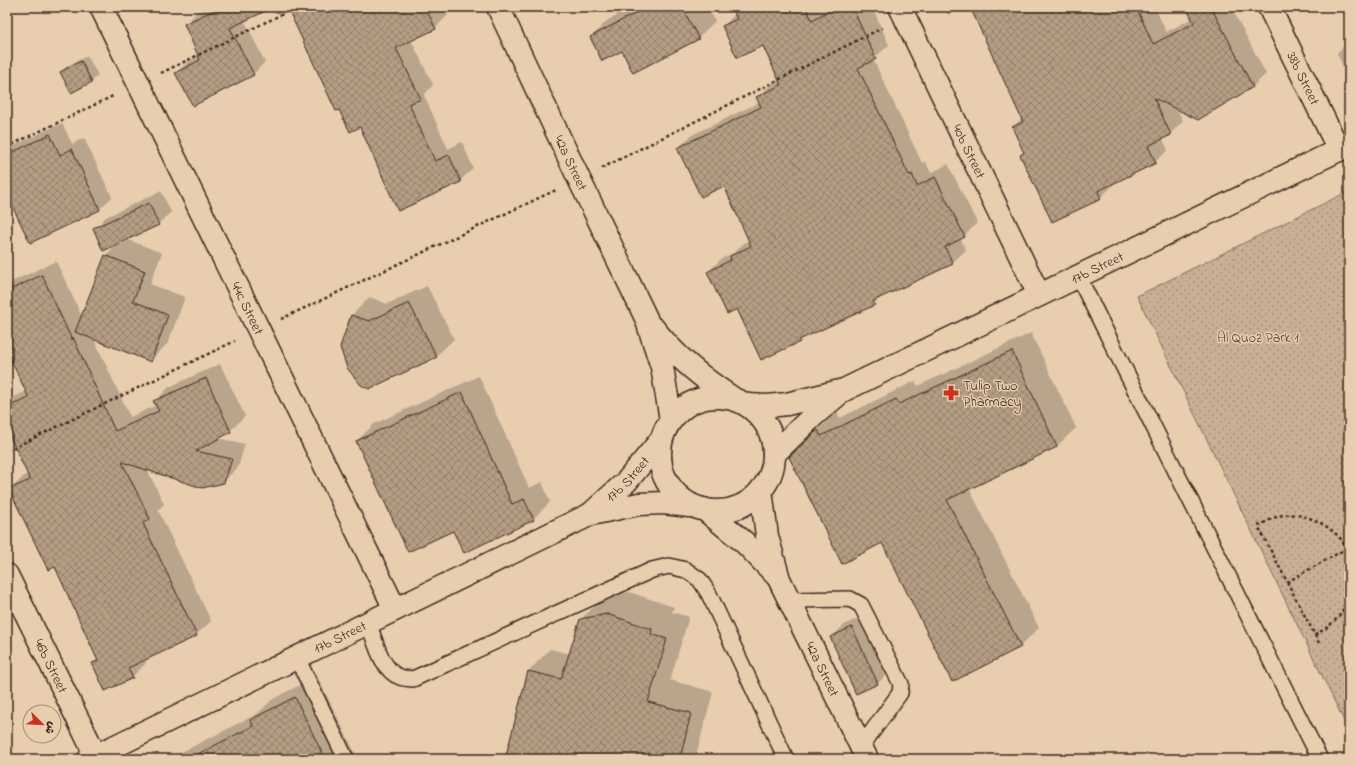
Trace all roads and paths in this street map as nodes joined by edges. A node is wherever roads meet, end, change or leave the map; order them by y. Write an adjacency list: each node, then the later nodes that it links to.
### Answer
1 (101, 7): 10 (street, 44c Street)
2 (498, 7): 6 (street, 42a Street)
3 (1269, 7): 5 (street, 38b Street)
4 (903, 12): 6 (path); 8 (street, 40b Street)
5 (1344, 147): 7 (street, 17b Street)
6 (579, 179): 9 (street, 42a Street); 10 (path)
7 (1078, 276): 8 (street, 17b Street); 36 (lane)
8 (1039, 295): 11 (street, 17b Street)
9 (646, 318): 12 (street, 42a Street); 13 (street, 42a Street)
10 (258, 329): 15 (path); 27 (street, 44c Street)
11 (844, 390): 12 (street, 17b Street); 16 (street, 17b Street)
12 (739, 401): 13 (street); 16 (street)
13 (671, 420): 14 (street)
14 (661, 440): 18 (street); 19 (street, 17b Street)
15 (7, 451)
16 (774, 454): 17 (street)
17 (761, 490): 18 (street); 23 (street, 42a Street)
18 (697, 508): 19 (street, 17b Street); 23 (street, 42a Street)
19 (591, 514): 27 (street, 17b Street)
20 (1348, 548): 21 (path); 24 (path); 24 (path)
21 (1349, 555)
22 (7, 574): 33 (street, 46b Street)
23 (779, 579): 26 (street, 42a Street)
24 (1287, 582): 29 (path)
25 (1349, 595): 29 (path)
26 (789, 600): 32 (street, 42a Street); 32 (lane)
27 (395, 609): 28 (street, 17b Street)
28 (368, 622): 31 (street, 17b Street); 35 (lane)
29 (1315, 635): 30 (path)
30 (1319, 643)
31 (297, 658): 33 (street, 17b Street); 34 (lane)
32 (864, 753)
33 (92, 758)
34 (346, 759)
35 (786, 759)
36 (1320, 759)

